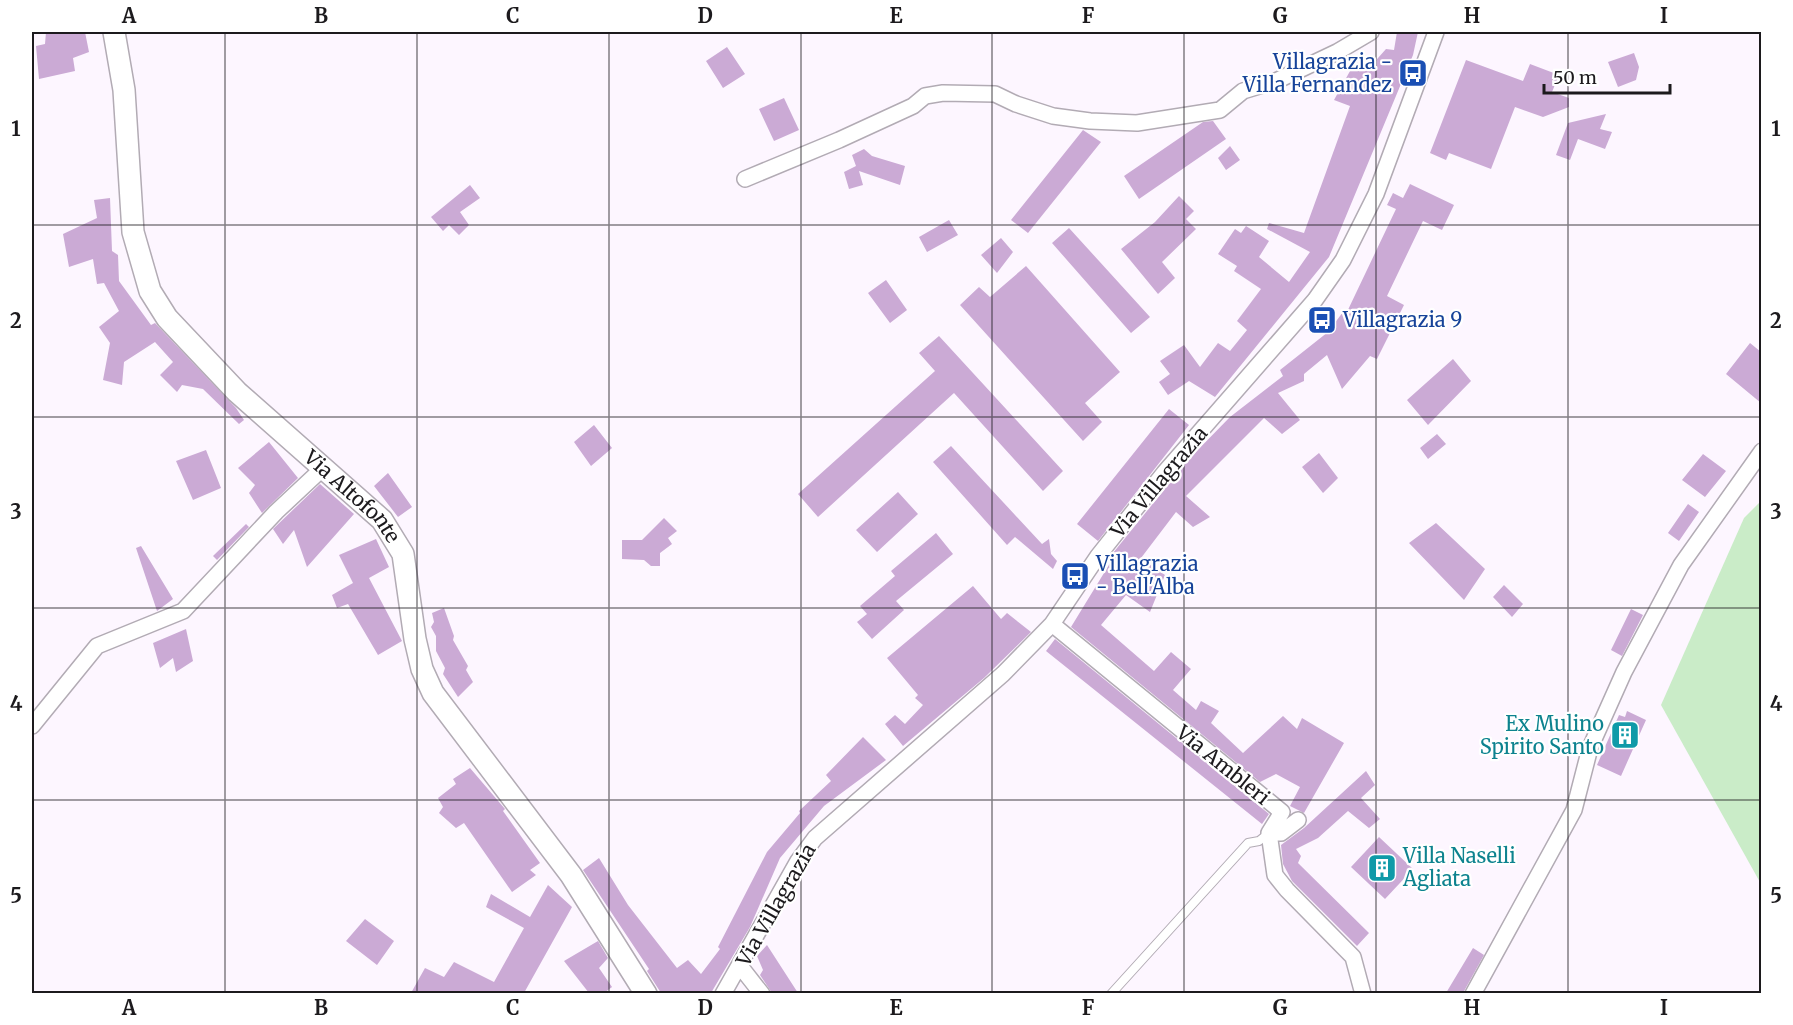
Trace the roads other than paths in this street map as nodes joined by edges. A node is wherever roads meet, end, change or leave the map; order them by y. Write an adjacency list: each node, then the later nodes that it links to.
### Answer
1 (114, 32): 6 (main road, Via Altofonte)
2 (1371, 32): 4 (street)
3 (1436, 32): 7 (street, Via Villagrazia)
4 (745, 179)
5 (1761, 451): 17 (street)
6 (322, 469): 8 (street); 12 (main road, Via Altofonte)
7 (1052, 624): 10 (street, Via Ambleri); 11 (street, Via Villagrazia)
8 (33, 719)
9 (1298, 820): 10 (street)
10 (1269, 833): 15 (lane); 16 (street, Via Ambleri)
11 (740, 966): 13 (street, Via Villagrazia); 14 (street)
12 (646, 993)
13 (723, 993)
14 (762, 993)
15 (1111, 993)
16 (1363, 993)
17 (1473, 993)

